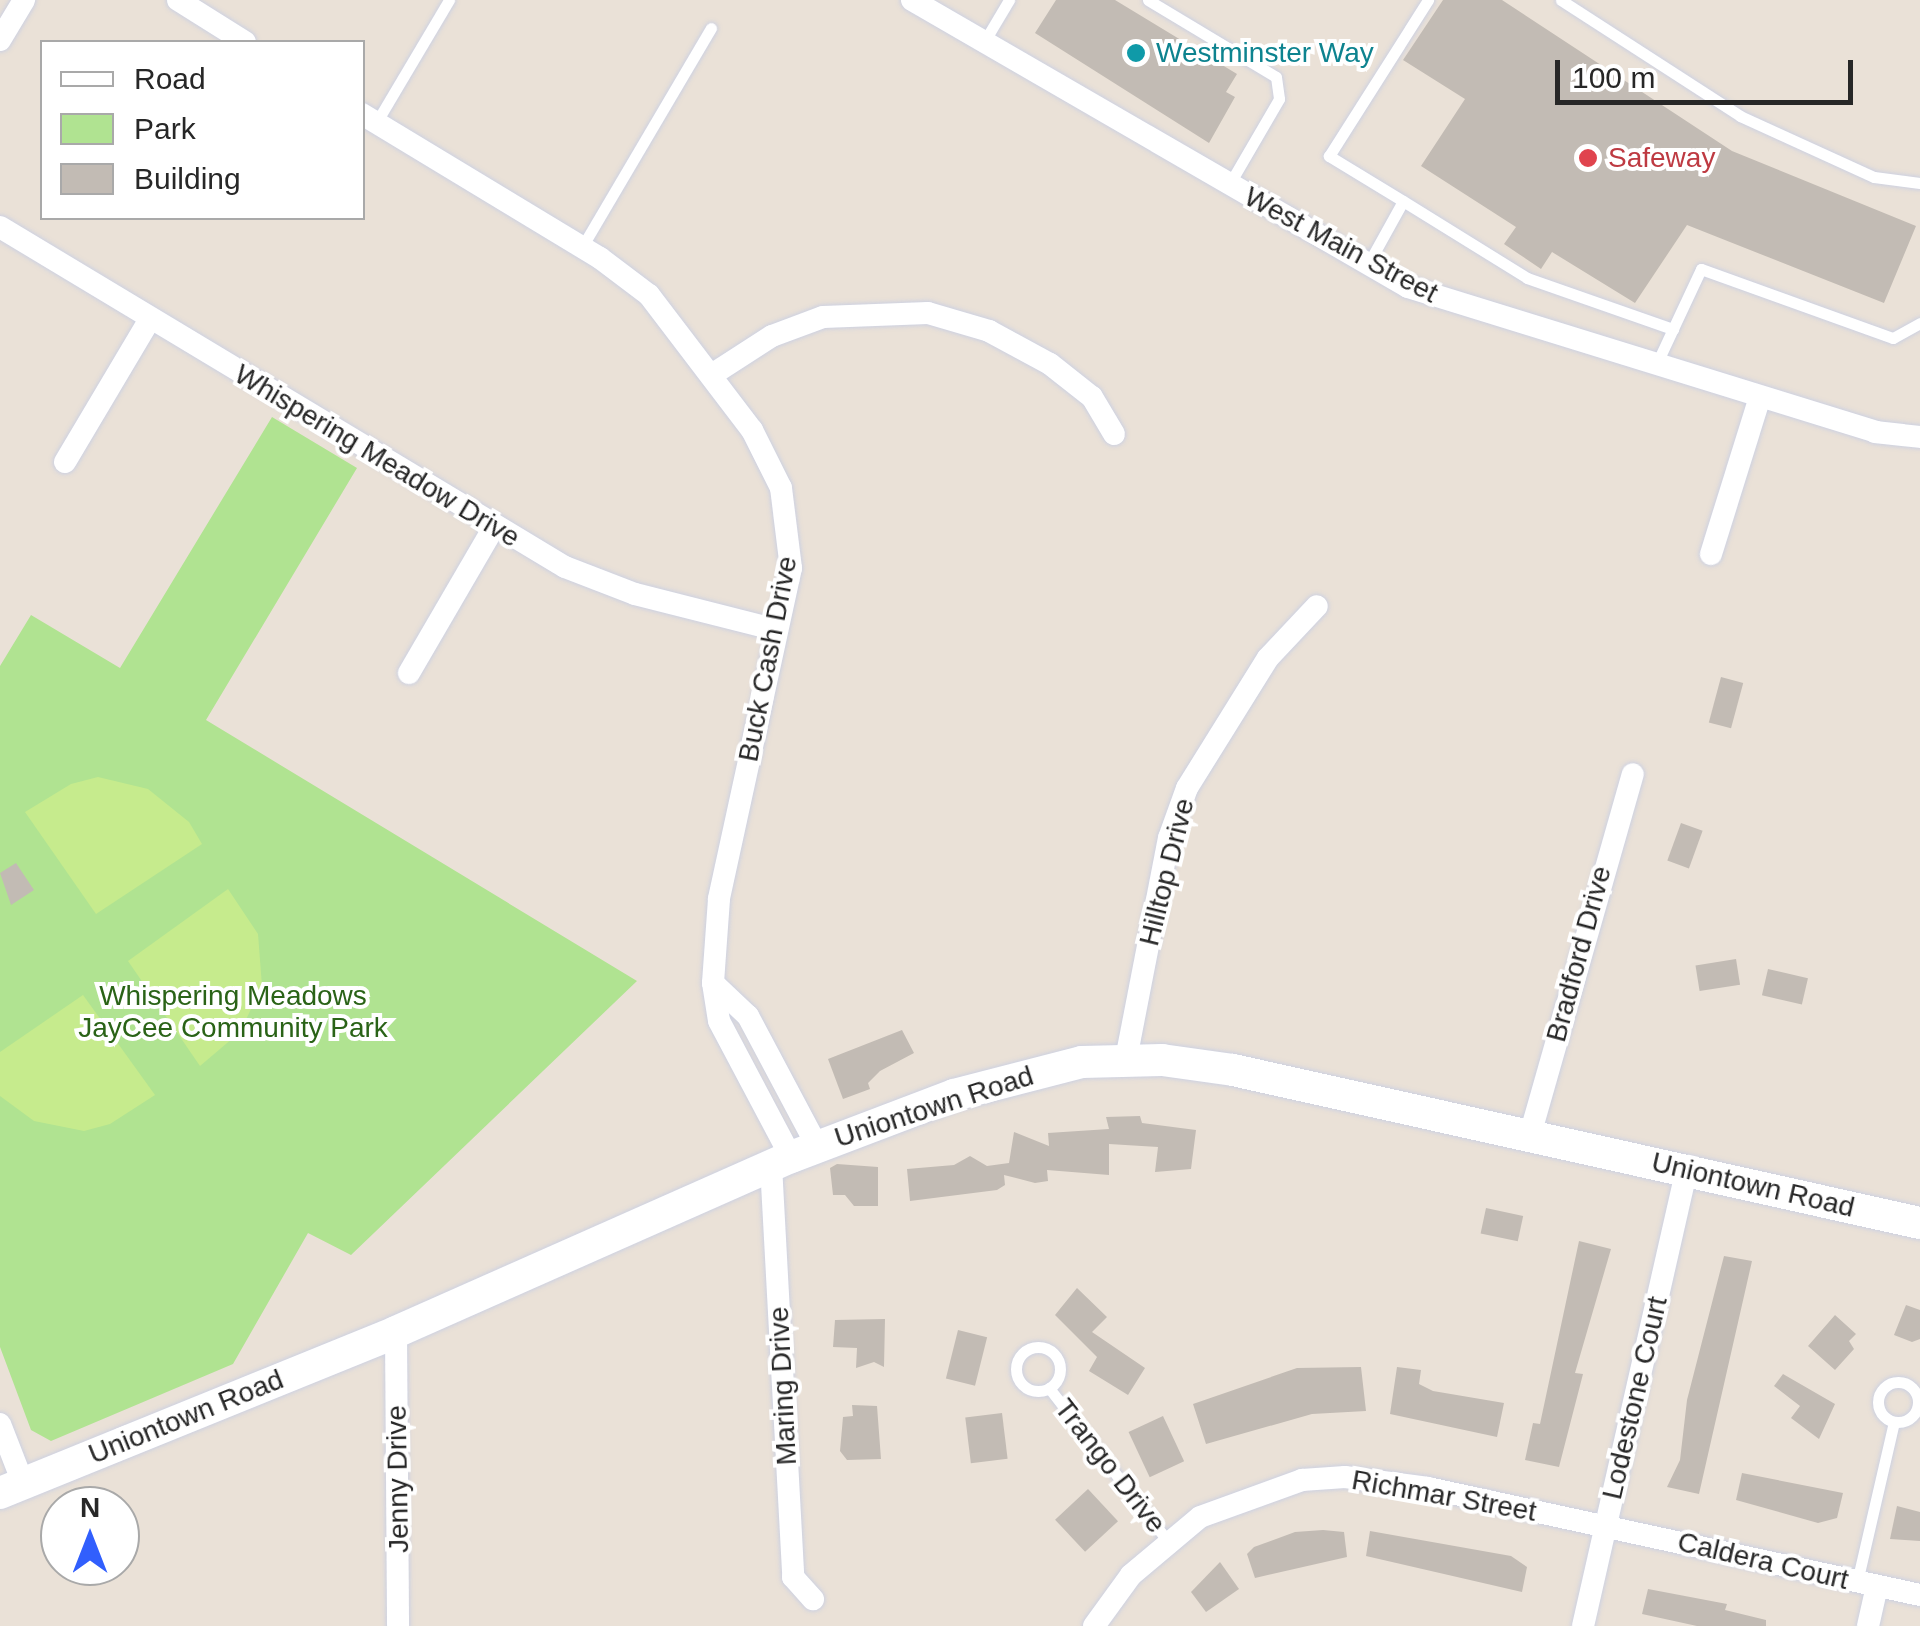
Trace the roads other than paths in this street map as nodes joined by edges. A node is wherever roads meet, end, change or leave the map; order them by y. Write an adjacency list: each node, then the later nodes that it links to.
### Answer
1 (24, 0): 10 (street)
2 (178, 0): 11 (street)
3 (449, 0): 13 (lane)
4 (912, 0): 12 (street, West Main Street)
5 (1010, 0): 12 (lane)
6 (1148, 0): 15 (lane)
7 (1428, 0): 16 (lane)
8 (1561, 0): 14 (lane)
9 (711, 28): 18 (lane)
10 (0, 40)
11 (241, 40)
12 (984, 42): 15 (street, West Main Street)
13 (369, 119): 18 (street, Buck Cash Drive)
14 (1920, 183)
15 (1229, 185): 19 (street, West Main Street)
16 (1403, 200): 19 (lane); 22 (lane)
17 (0, 227): 20 (street, Whispering Meadow Drive)
18 (582, 247): 24 (street, Buck Cash Drive)
19 (1367, 266): 23 (street, West Main Street)
20 (150, 320): 28 (street); 29 (street, Whispering Meadow Drive)
21 (1920, 323): 22 (lane)
22 (1673, 329): 23 (lane)
23 (1656, 365): 25 (street, West Main Street)
24 (713, 374): 26 (street); 32 (street, Buck Cash Drive)
25 (1760, 397): 27 (street, West Main Street); 30 (street)
26 (1114, 434)
27 (1920, 436)
28 (64, 462)
29 (494, 527): 32 (street, Whispering Meadow Drive); 33 (street)
30 (1711, 554)
31 (1317, 606): 35 (street, Hilltop Drive)
32 (777, 630): 37 (street, Buck Cash Drive)
33 (408, 673)
34 (1633, 774): 36 (street, Bradford Drive)
35 (1126, 1059): 36 (main road, Uniontown Road); 37 (main road, Uniontown Road)
36 (1530, 1135): 38 (main road, Uniontown Road)
37 (793, 1156): 40 (main road, Uniontown Road); 49 (street, Maring Drive)
38 (1687, 1170): 39 (main road, Uniontown Road); 45 (street, Lodestone Court)
39 (1920, 1223)
40 (396, 1332): 44 (main road, Uniontown Road); 50 (street, Jenny Drive)
41 (1050, 1388): 46 (lane, Trango Drive)
42 (1894, 1422): 47 (lane)
43 (0, 1424): 44 (street)
44 (12, 1488)
45 (1607, 1525): 46 (street, Richmar Street); 47 (street, Caldera Court); 52 (street, Lodestone Court)
46 (1170, 1544): 51 (street, Richmar Street)
47 (1867, 1584): 48 (street, Caldera Court); 53 (street)
48 (1920, 1595)
49 (813, 1599)
50 (398, 1626)
51 (1094, 1626)
52 (1584, 1626)
53 (1868, 1626)

